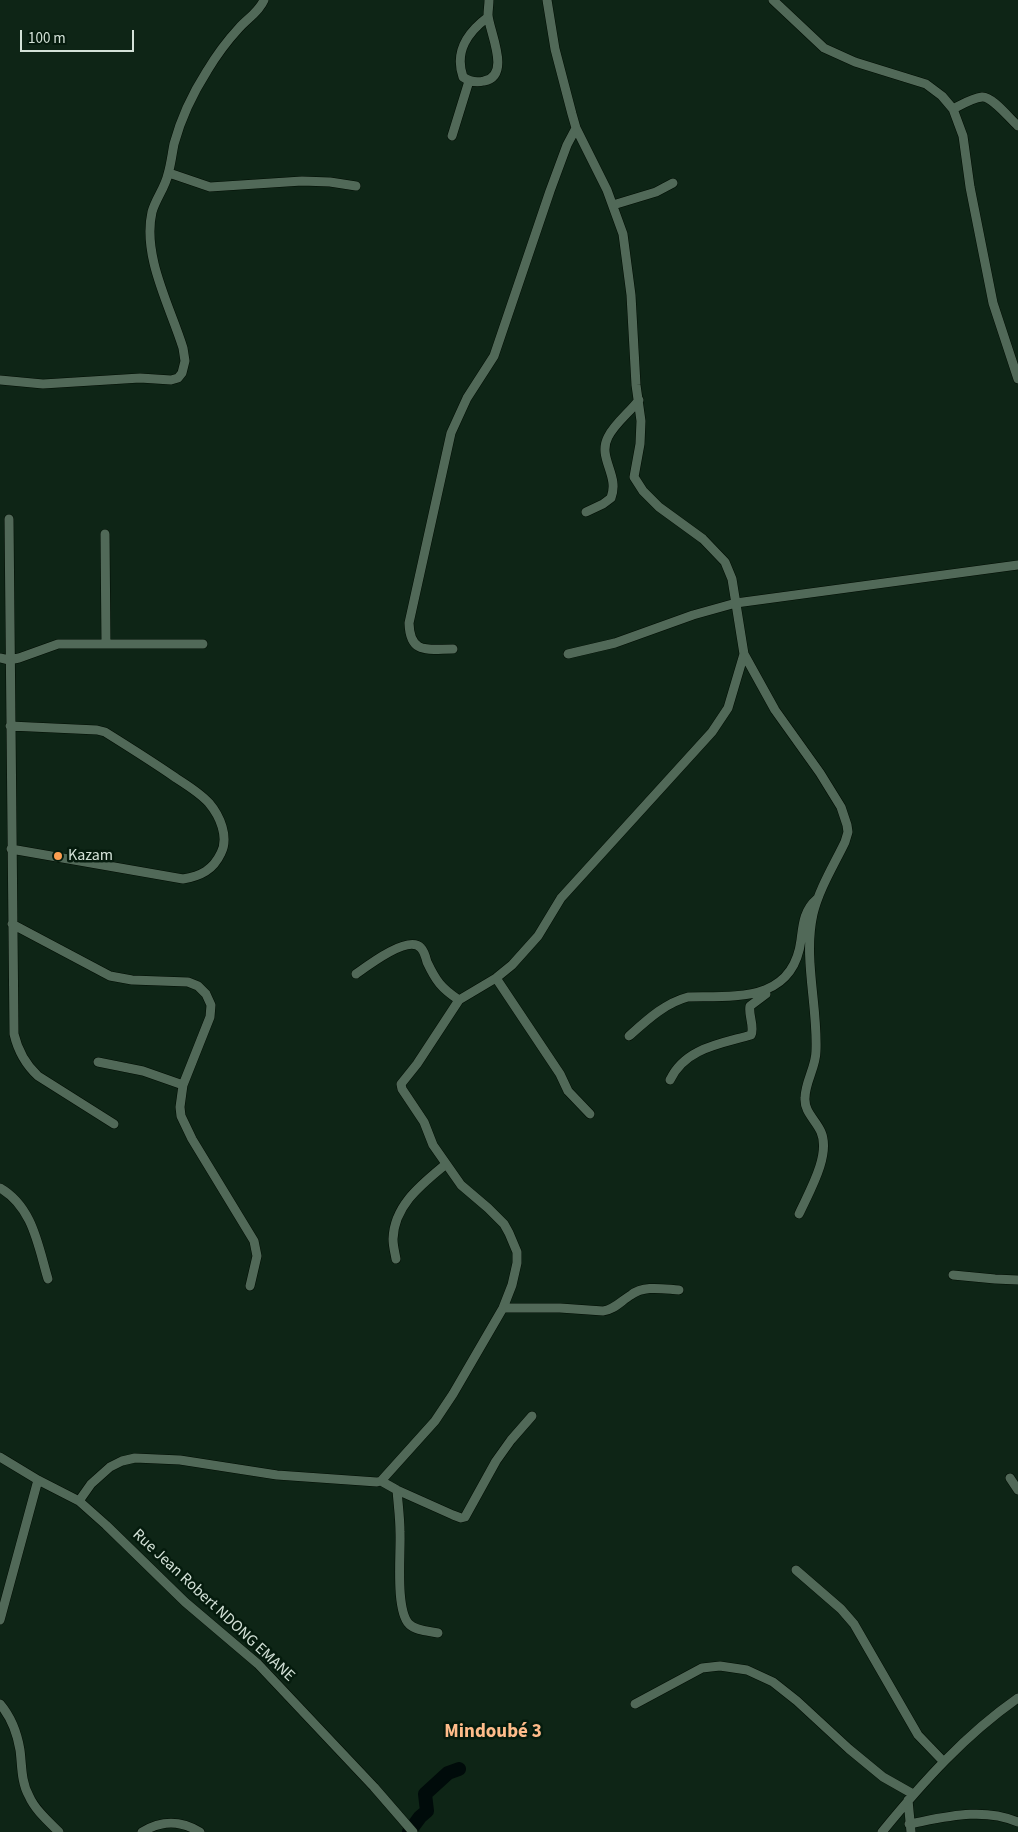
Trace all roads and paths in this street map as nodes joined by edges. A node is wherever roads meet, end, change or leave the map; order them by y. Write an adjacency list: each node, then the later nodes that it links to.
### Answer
1 (264, 0): 11 (street)
2 (490, 0): 5 (street)
3 (546, 0): 9 (street)
4 (773, 0): 7 (street)
5 (488, 16): 6 (street); 6 (street)
6 (468, 81): 10 (street)
7 (953, 109): 8 (street); 15 (street)
8 (1018, 126)
9 (576, 128): 14 (street); 25 (street)
10 (452, 136)
11 (169, 173): 13 (street); 16 (street)
12 (673, 183): 14 (street)
13 (356, 186)
14 (613, 205): 17 (street)
15 (1018, 379)
16 (0, 380)
17 (639, 400): 18 (street); 22 (street)
18 (586, 512)
19 (9, 519): 29 (street)
20 (105, 534): 23 (street)
21 (1018, 565): 22 (street)
22 (736, 603): 26 (street); 27 (street)
23 (106, 644): 24 (street); 29 (street)
24 (203, 644)
25 (453, 649)
26 (568, 654)
27 (744, 654): 32 (street); 35 (street)
28 (0, 658): 29 (street)
29 (10, 660): 30 (street)
30 (10, 726): 31 (street); 31 (street)
31 (11, 849): 33 (street)
32 (818, 899): 36 (street); 46 (street)
33 (12, 924): 41 (street); 43 (street)
34 (356, 974): 37 (street)
35 (496, 978): 37 (street); 42 (street)
36 (768, 990): 38 (street); 40 (street)
37 (459, 1000): 44 (street)
38 (629, 1036)
39 (98, 1062): 41 (street)
40 (670, 1080)
41 (183, 1085): 51 (street)
42 (590, 1114)
43 (114, 1124)
44 (446, 1164): 47 (street); 53 (street)
45 (0, 1188): 49 (street)
46 (799, 1214)
47 (396, 1259)
48 (953, 1275): 50 (street)
49 (48, 1279)
50 (1018, 1280)
51 (250, 1286)
52 (678, 1290): 53 (street)
53 (503, 1308): 58 (street)
54 (532, 1416): 59 (street)
55 (0, 1457): 57 (street, Rue Jean Robert NDONG EMANE)
56 (1010, 1478): 60 (street)
57 (38, 1480): 61 (street, Rue Jean Robert NDONG EMANE); 63 (street)
58 (381, 1481): 59 (street); 61 (street)
59 (396, 1490): 64 (street)
60 (1018, 1490)
61 (79, 1501): 75 (street, Rue Jean Robert NDONG EMANE)
62 (796, 1570): 68 (street)
63 (0, 1620)
64 (438, 1633)
65 (1018, 1698): 68 (street)
66 (0, 1704): 72 (street)
67 (635, 1704): 69 (street)
68 (943, 1761): 69 (street)
69 (910, 1797): 71 (street); 76 (street)
70 (1018, 1822): 71 (street)
71 (910, 1828)
72 (59, 1832)
73 (142, 1832): 74 (street)
74 (200, 1832)
75 (413, 1832)
76 (882, 1832)

